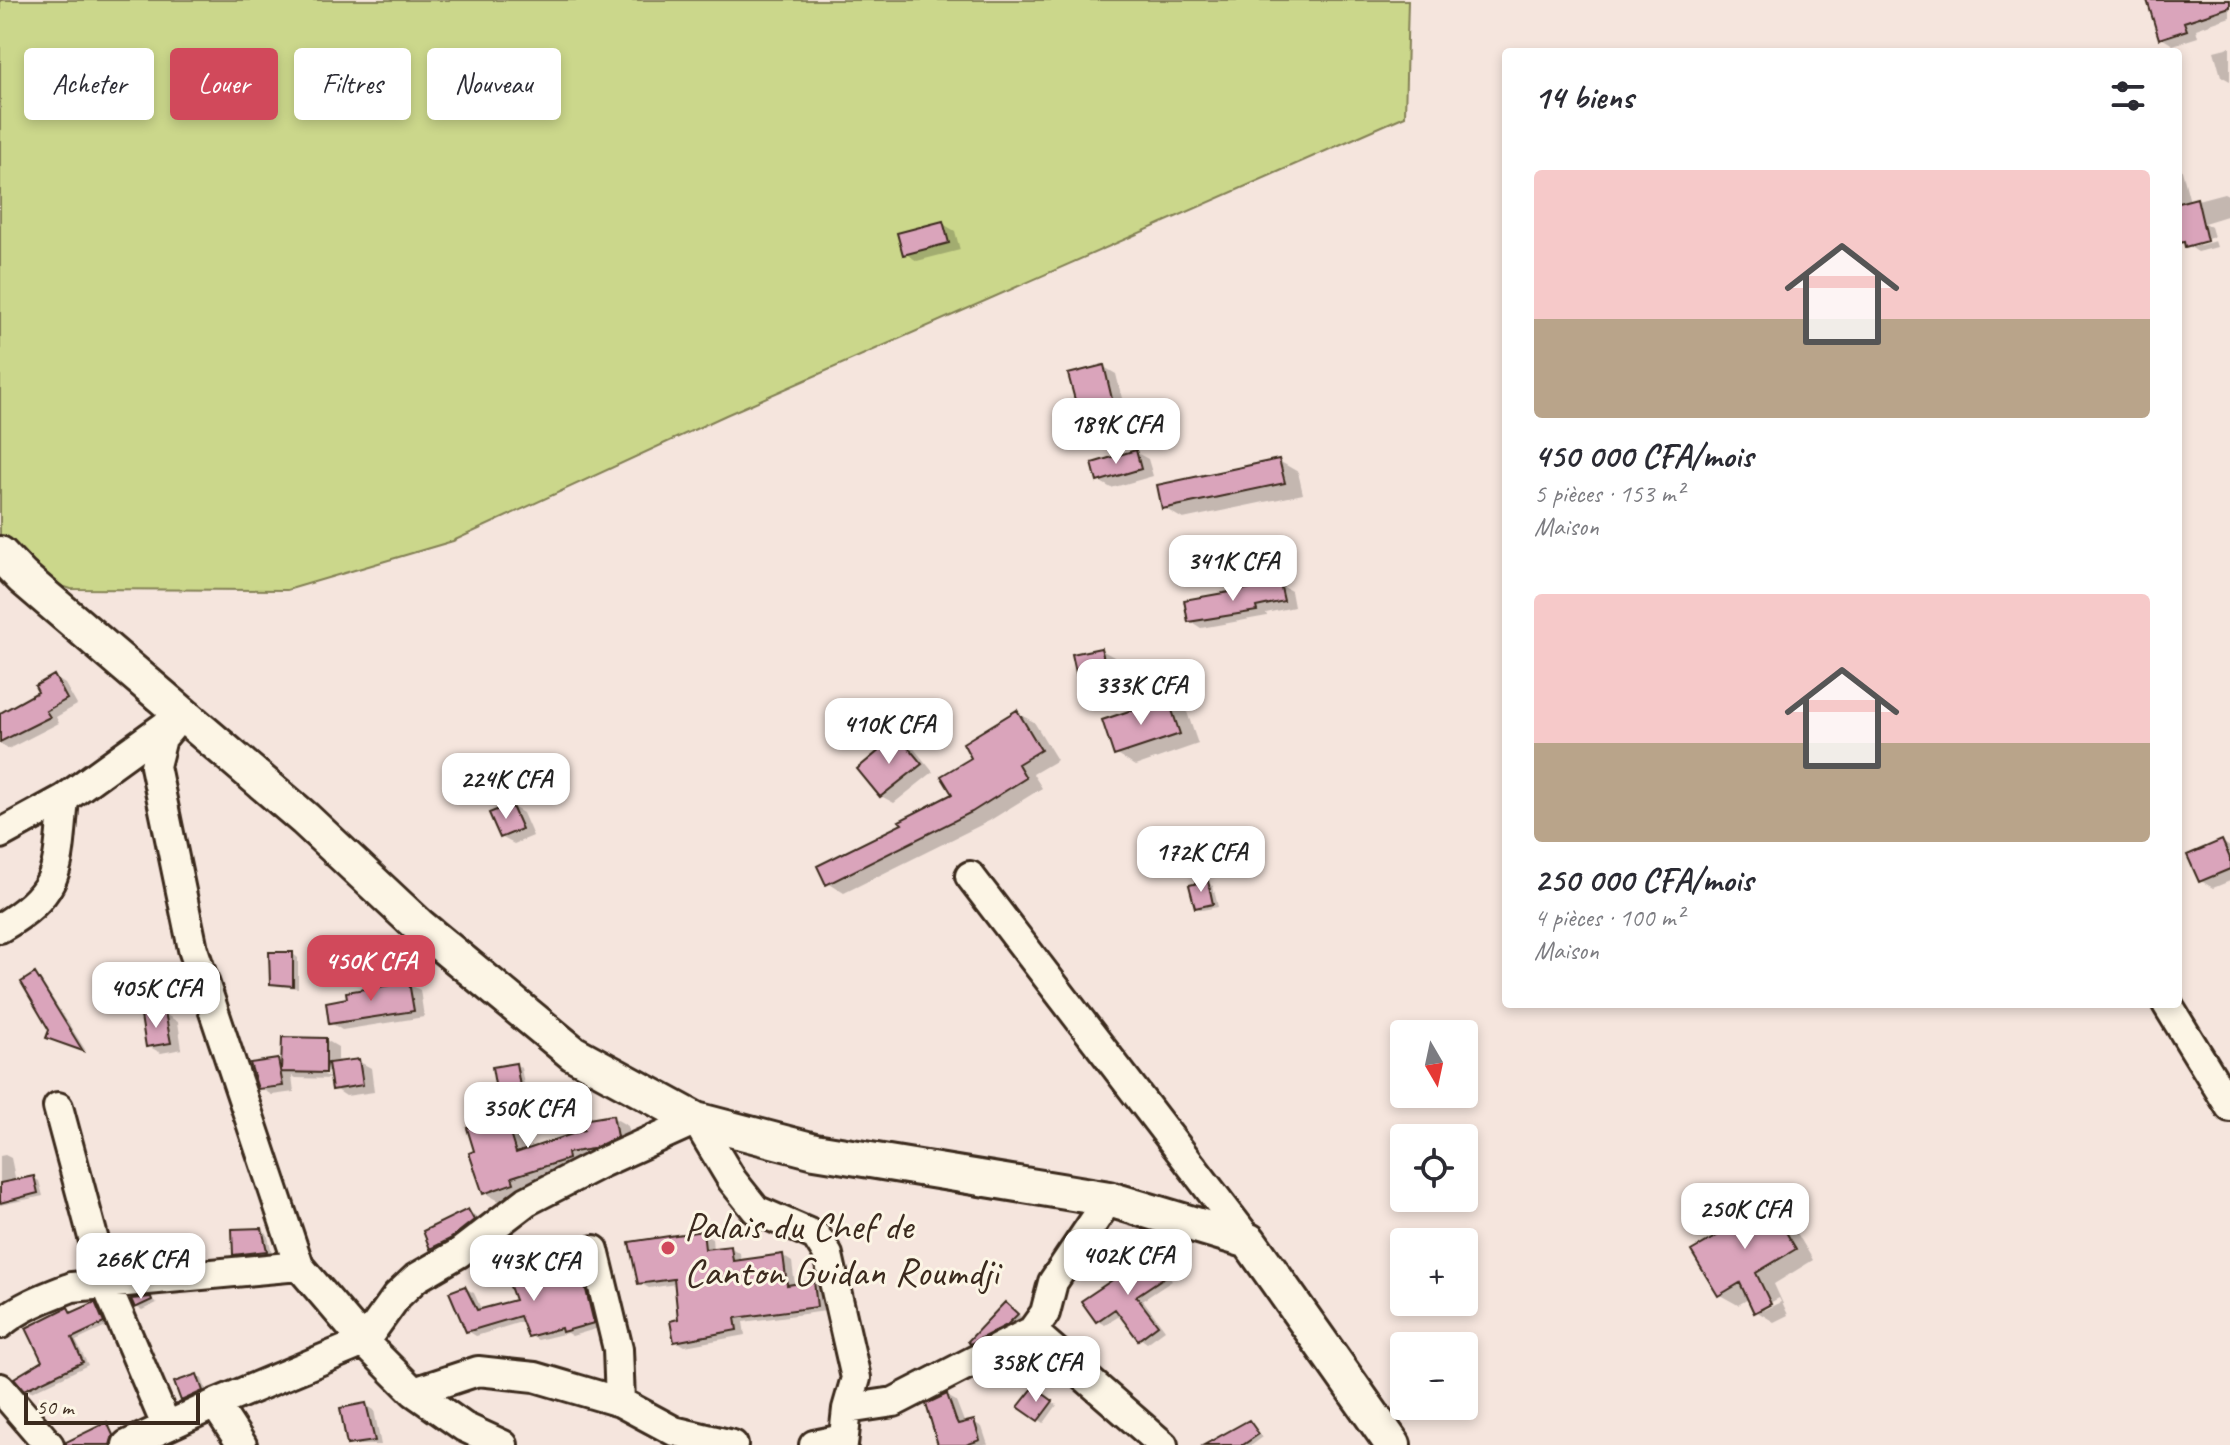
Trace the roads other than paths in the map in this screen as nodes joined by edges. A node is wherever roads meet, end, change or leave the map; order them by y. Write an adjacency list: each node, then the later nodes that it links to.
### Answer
1 (0, 554): 2 (street)
2 (183, 713): 3 (street); 10 (street); 14 (street)
3 (64, 799): 4 (street); 6 (street)
4 (0, 834)
5 (970, 876): 12 (street)
6 (0, 928)
7 (2169, 1008): 9 (street)
8 (58, 1107): 15 (street)
9 (2230, 1107)
10 (696, 1120): 11 (street); 18 (street); 23 (street)
11 (1109, 1199): 12 (street); 17 (street)
12 (1249, 1241): 33 (street)
13 (594, 1250): 21 (street)
14 (299, 1266): 15 (street); 18 (street)
15 (105, 1282): 16 (street); 24 (street)
16 (0, 1324)
17 (1032, 1331): 23 (street); 32 (street)
18 (364, 1342): 20 (street); 22 (street)
19 (0, 1388): 26 (street)
20 (414, 1392): 21 (street); 29 (street)
21 (620, 1402): 30 (street)
22 (215, 1404): 24 (street); 28 (street)
23 (847, 1409): 25 (street)
24 (166, 1425): 27 (street)
25 (843, 1442): 31 (street)
26 (49, 1445)
27 (127, 1445)
28 (242, 1445)
29 (503, 1445)
30 (733, 1445)
31 (814, 1445)
32 (1163, 1445)
33 (1393, 1445)

